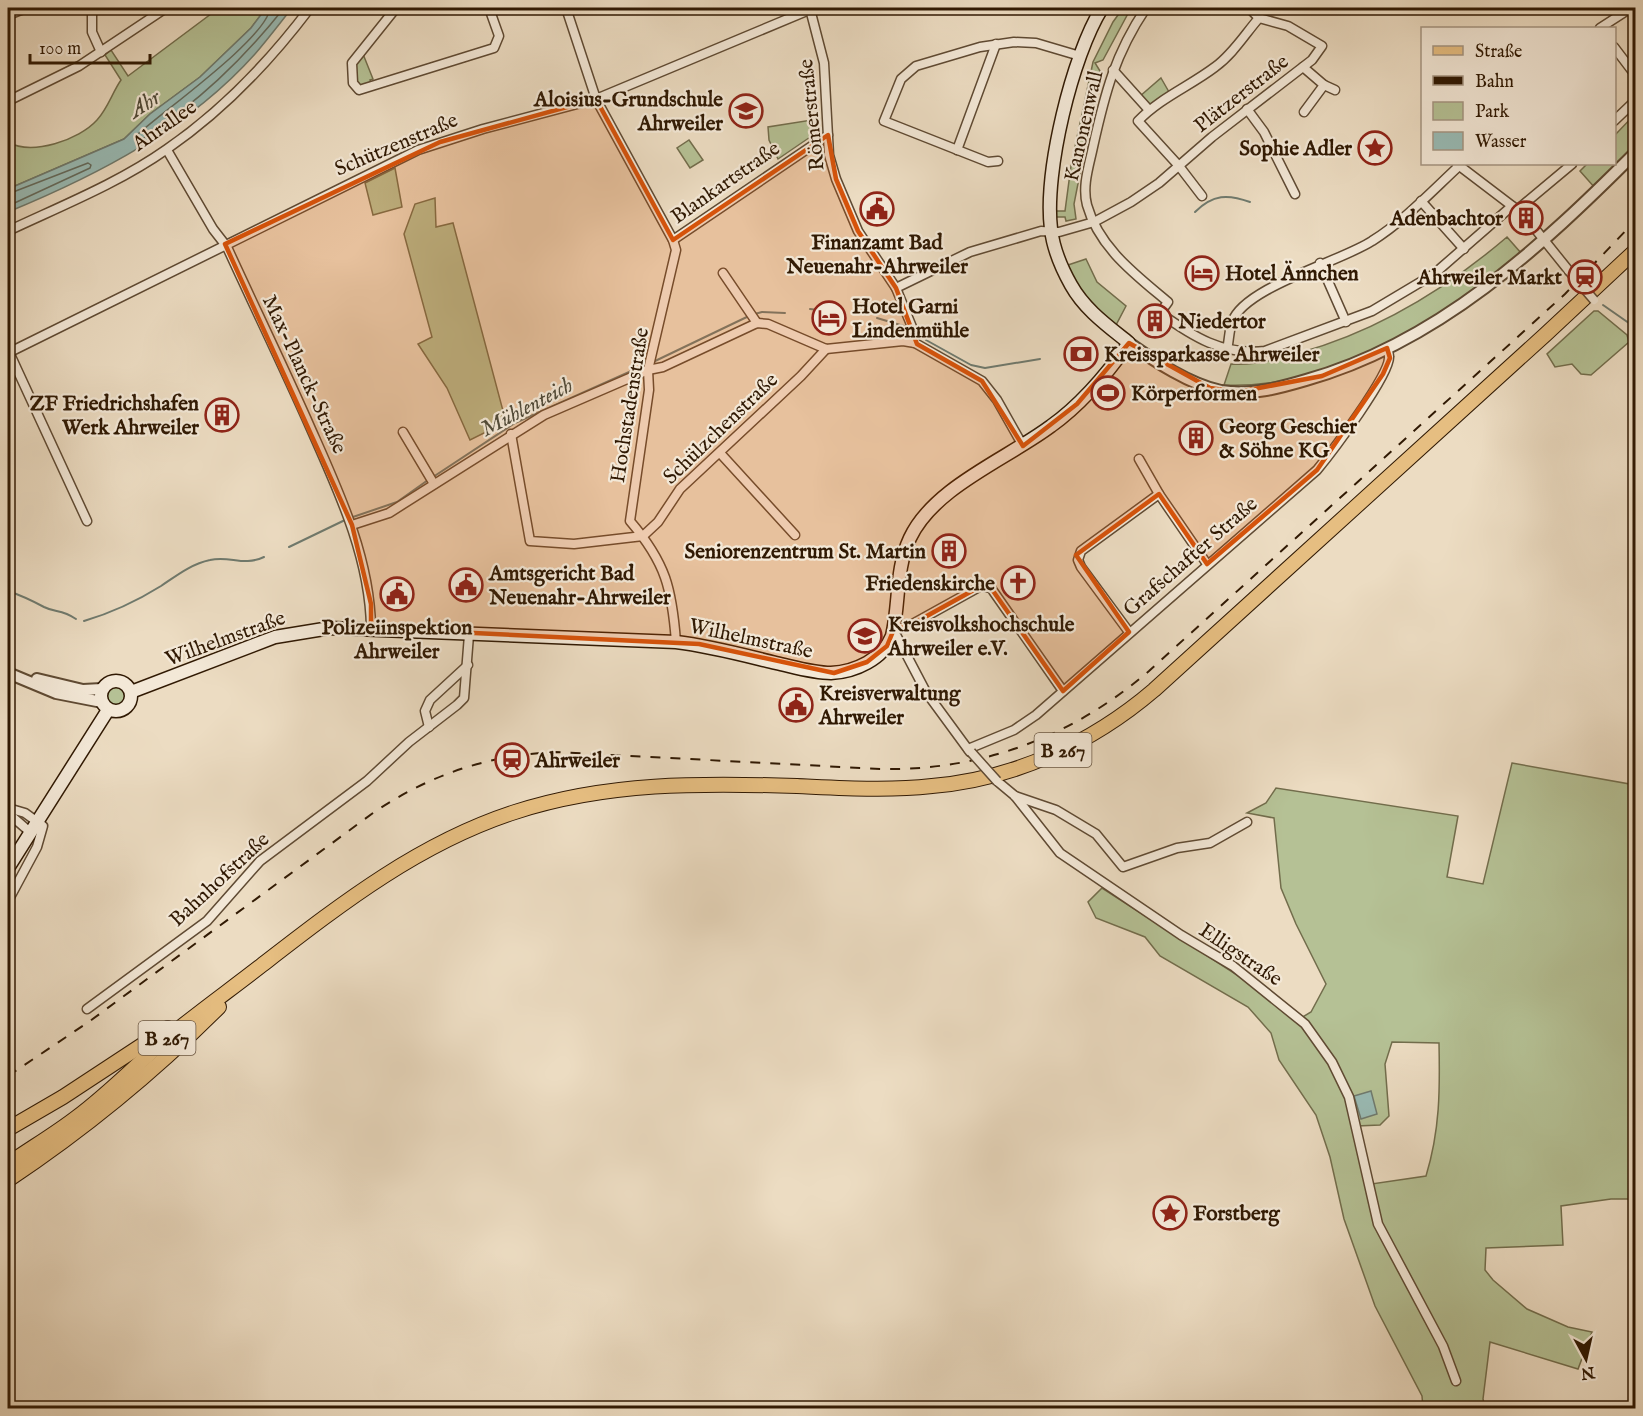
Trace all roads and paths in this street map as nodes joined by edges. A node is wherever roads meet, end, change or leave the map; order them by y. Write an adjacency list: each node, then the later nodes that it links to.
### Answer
1 (26, 8): 13 (street)
2 (92, 8): 18 (street)
3 (166, 8): 18 (street)
4 (310, 8): 33 (street, Ahrallee)
5 (396, 8): 6 (street)
6 (489, 8)
7 (566, 8): 25 (street)
8 (812, 8): 25 (street, Schützenstraße); 32 (street, Römerstraße)
9 (1102, 8): 19 (main road)
10 (1146, 8): 21 (street, Kanonenwall)
11 (1250, 8): 14 (street)
12 (1631, 8): 15 (street)
13 (8, 15)
14 (1259, 18): 20 (street, Plätzerstraße); 29 (street)
15 (1602, 27)
16 (996, 44): 19 (street); 34 (street); 34 (street)
17 (1616, 50): 22 (street)
18 (101, 52): 27 (street)
19 (1080, 56): 46 (main road)
20 (1303, 67): 23 (street); 28 (street, Plätzerstraße)
21 (1113, 70): 29 (street); 44 (street, Kanonenwall)
22 (1635, 76)
23 (1323, 85): 24 (street); 30 (street)
24 (1335, 90)
25 (596, 99): 48 (street); 49 (street, Schützenstraße)
26 (1635, 100): 31 (street)
27 (8, 101)
28 (1247, 109): 39 (street, Plätzerstraße); 40 (street)
29 (1149, 110): 39 (street)
30 (1304, 112)
31 (1616, 119)
32 (828, 135): 48 (street, Blankartstraße); 54 (street, Römerstraße)
33 (167, 150): 45 (street, Ahrallee); 49 (street, Max-Planck-Straße)
34 (957, 150): 36 (street)
35 (1635, 152): 47 (street)
36 (998, 161)
37 (1458, 165): 42 (street); 43 (street)
38 (1571, 165): 43 (street)
39 (1179, 166): 41 (street); 44 (street, Plätzerstraße)
40 (1295, 194)
41 (1202, 196)
42 (1421, 201): 50 (street); 52 (street)
43 (1520, 213): 47 (street); 50 (street)
44 (1094, 222): 46 (street, Plätzerstraße); 62 (street, Kanonenwall)
45 (8, 231)
46 (1051, 231): 54 (street, Plätzerstraße); 59 (main road)
47 (1544, 238): 55 (street, bridge); 60 (street)
48 (673, 240): 64 (street, Hochstadenstraße)
49 (225, 243): 63 (street, Schützenstraße); 73 (street, Max-Planck-Straße)
50 (1464, 249): 57 (street)
51 (1635, 250): 98 (main road, B 267)
52 (1320, 263): 57 (street); 62 (street)
53 (723, 273): 56 (street)
54 (896, 288): 58 (street, Römerstraße)
55 (1595, 302)
56 (753, 317): 61 (street); 64 (street)
57 (1346, 322): 62 (street)
58 (915, 343): 61 (street); 67 (street)
59 (1129, 343): 60 (street); 67 (main road, Wilhelmstraße)
60 (1387, 348): 76 (street, Grafschafter Straße)
61 (826, 349): 68 (street, Schülzchenstraße)
62 (1227, 350)
63 (8, 353): 72 (street)
64 (649, 366): 66 (street); 75 (street, Hochstadenstraße)
65 (403, 432): 70 (street)
66 (511, 434): 70 (street); 75 (street)
67 (1023, 446): 78 (main road, Wilhelmstraße)
68 (720, 453): 74 (street); 75 (street, Schülzchenstraße)
69 (1139, 459): 71 (street)
70 (432, 480): 73 (street)
71 (1159, 495): 76 (street); 79 (street)
72 (87, 521)
73 (350, 521): 77 (street, Max-Planck-Straße)
74 (795, 535)
75 (643, 536): 81 (street, Hochstadenstraße)
76 (1207, 564): 79 (street, Grafschafter Straße)
77 (371, 628): 80 (main road, Wilhelmstraße); 87 (main road, Wilhelmstraße)
78 (894, 630): 81 (main road, Wilhelmstraße); 86 (street); 90 (street, Elligstraße)
79 (1129, 632): 86 (street, Grafschafter Straße)
80 (469, 635): 81 (main road, Wilhelmstraße); 82 (street, Bahnhofstraße)
81 (676, 642)
82 (468, 666): 89 (street, Bahnhofstraße); 89 (street)
83 (8, 673): 84 (street)
84 (57, 689): 85 (street); 88 (street)
85 (102, 689): 87 (main road); 88 (main road)
86 (1063, 691): 90 (street, Grafschafter Straße)
87 (131, 692): 88 (main road)
88 (105, 706): 95 (main road)
89 (429, 726): 99 (street, Bahnhofstraße)
90 (969, 750): 91 (street, Elligstraße, bridge)
91 (1015, 796): 94 (street); 103 (street, Elligstraße)
92 (8, 808): 95 (street)
93 (8, 813): 95 (street)
94 (1247, 822)
95 (33, 826): 96 (main road); 97 (street)
96 (8, 868)
97 (8, 901)
98 (262, 965): 100 (main road, B 267); 101 (main road, B 267); 102 (main road, B 267)
99 (87, 1010)
100 (8, 1129)
101 (8, 1164)
102 (8, 1180)
103 (1456, 1381)

